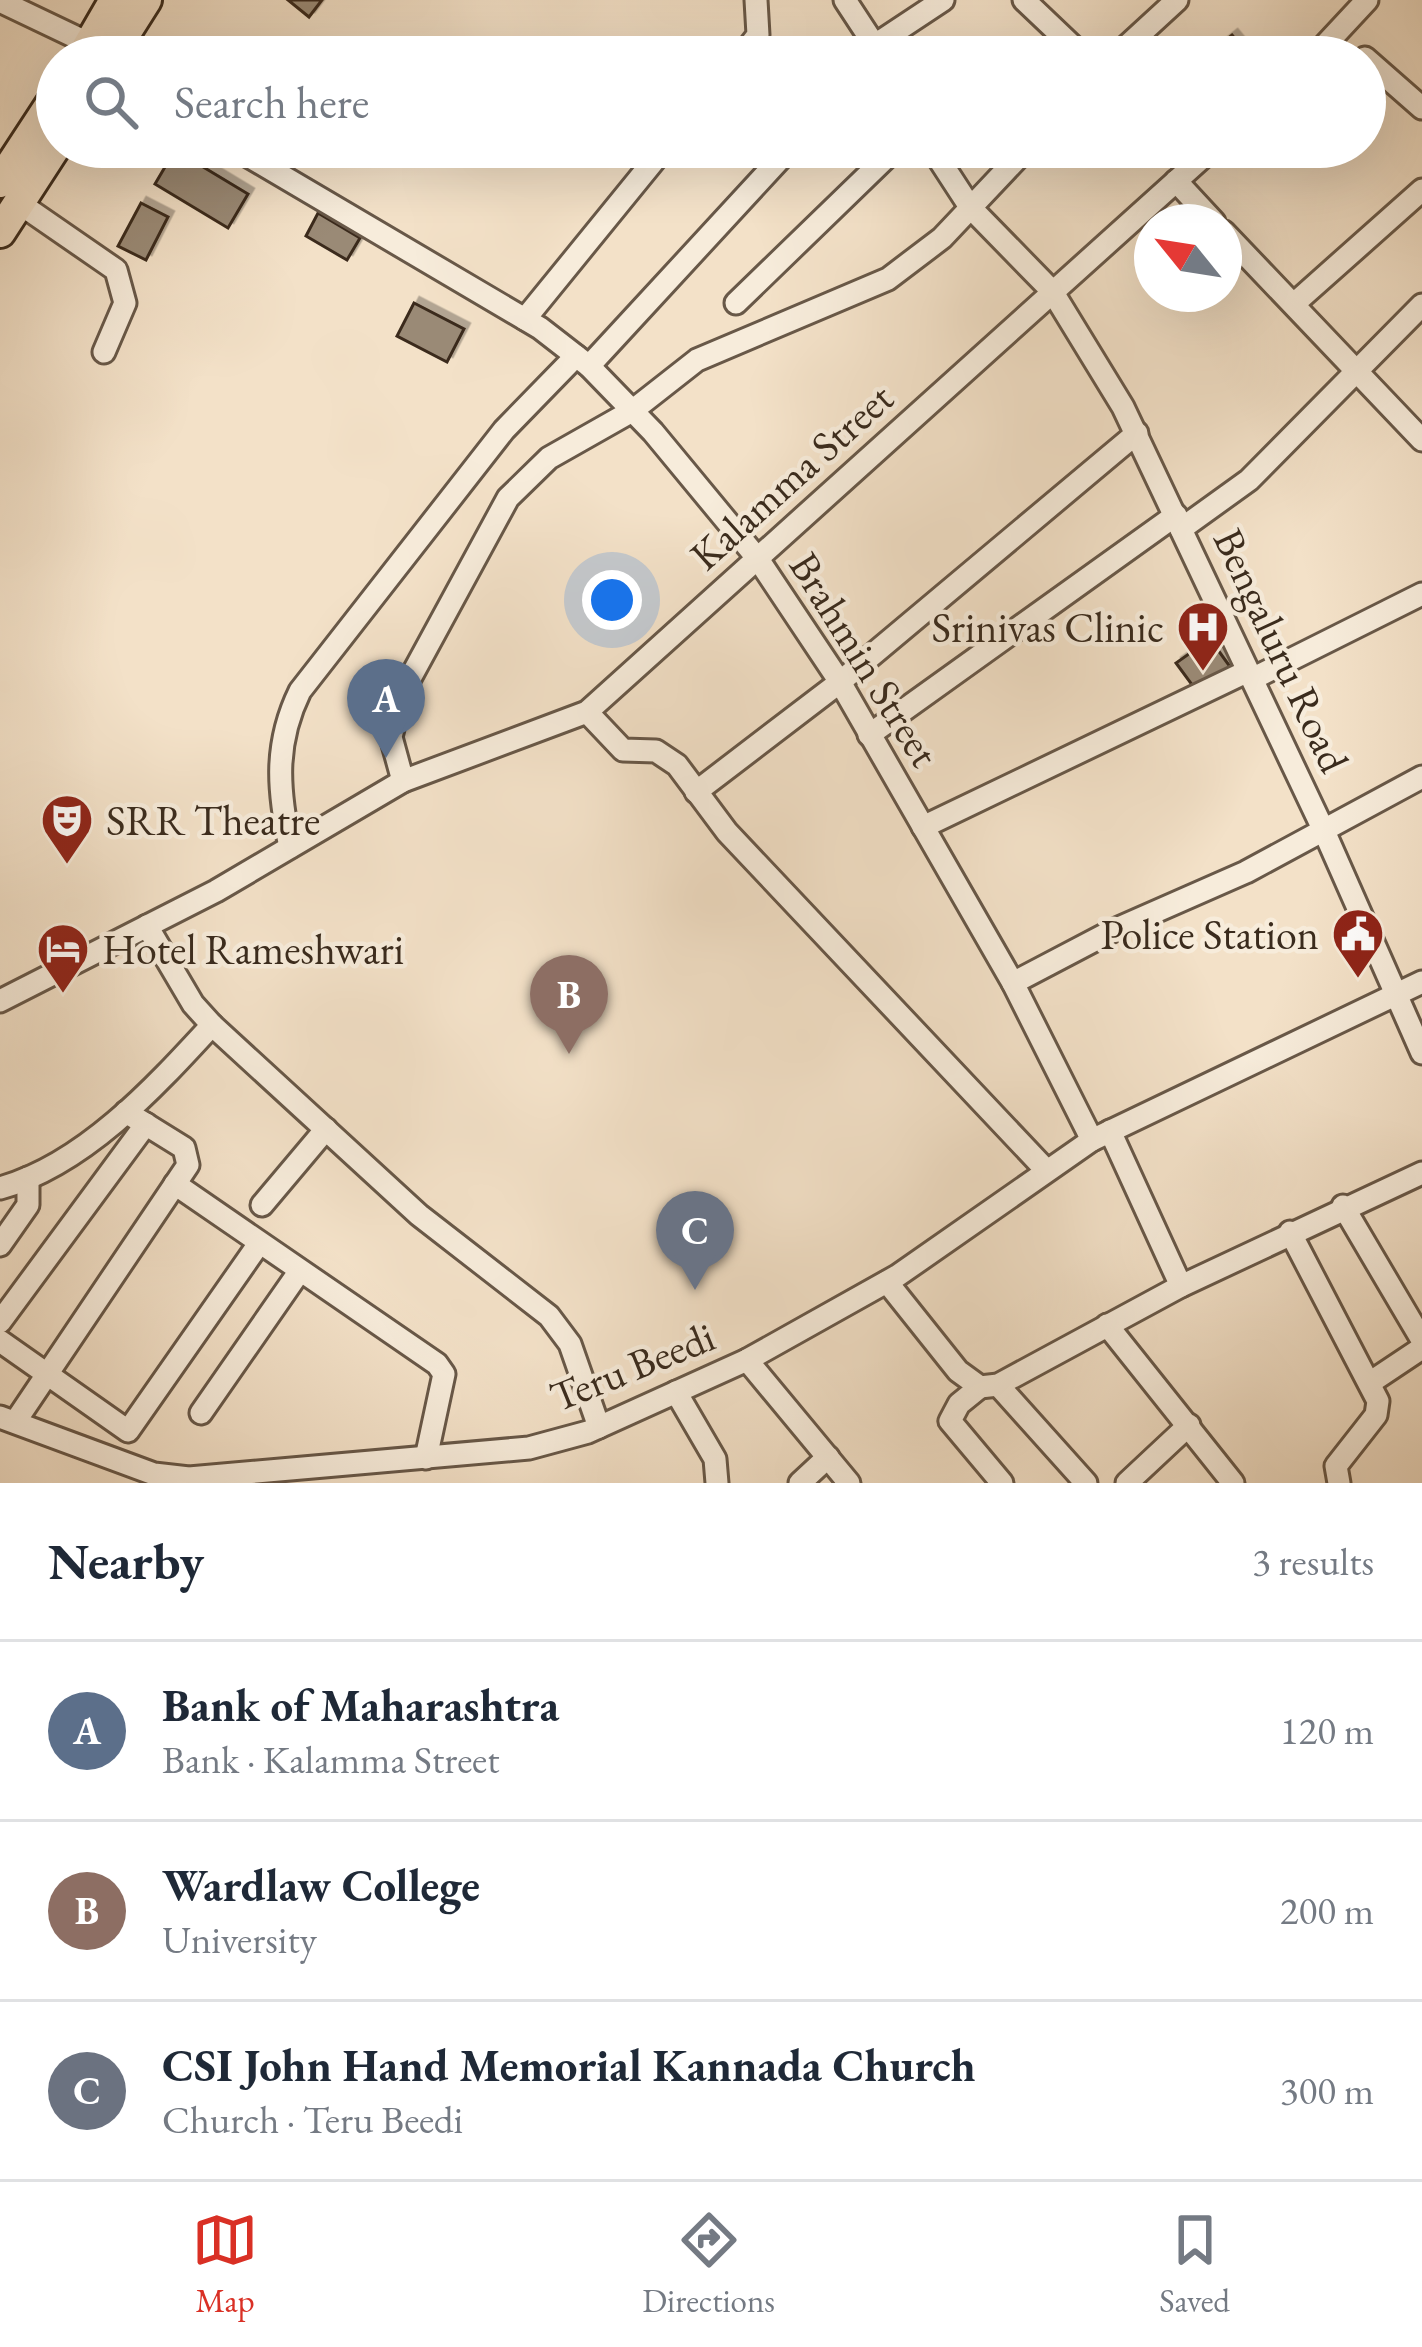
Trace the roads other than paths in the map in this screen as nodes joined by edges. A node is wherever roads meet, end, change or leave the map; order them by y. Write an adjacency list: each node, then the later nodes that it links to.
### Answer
1 (115, 0): 11 (highway)
2 (146, 0): 12 (highway)
3 (756, 0): 13 (street)
4 (845, 0): 14 (street)
5 (943, 0): 15 (street)
6 (1024, 0): 16 (street)
7 (1177, 0): 17 (street)
8 (1367, 0): 18 (street)
9 (0, 1): 10 (street)
10 (63, 36)
11 (101, 36)
12 (111, 36)
13 (757, 36)
14 (867, 36)
15 (899, 36)
16 (1062, 36)
17 (1138, 36)
18 (1336, 36)
19 (1386, 76): 20 (street)
20 (1422, 108)
21 (36, 139): 32 (highway)
22 (36, 166): 32 (highway)
23 (269, 168): 41 (street, Brahmin Street)
24 (648, 168): 41 (street)
25 (770, 168): 43 (street)
26 (875, 168): 38 (street)
27 (945, 168): 34 (street, Bengaluru Road)
28 (1008, 168): 34 (street)
29 (1191, 168): 30 (street, Kalamma Street)
30 (1176, 181): 33 (street); 37 (street, Kalamma Street)
31 (1422, 190): 39 (street)
32 (10, 193): 35 (highway); 42 (street)
33 (1197, 204)
34 (970, 207): 37 (street, Bengaluru Road); 45 (street)
35 (0, 232)
36 (1242, 250): 39 (street)
37 (1052, 291): 47 (street, Bengaluru Road); 49 (street, Kalamma Street)
38 (736, 303)
39 (1295, 303): 44 (street)
40 (1422, 305): 44 (street)
41 (525, 319): 43 (street, Brahmin Street)
42 (104, 352)
43 (582, 361): 45 (street, Brahmin Street); 60 (street)
44 (1356, 370): 46 (street); 48 (street)
45 (632, 411): 49 (street, Brahmin Street); 56 (street)
46 (1419, 432)
47 (1137, 434): 48 (street, Bengaluru Road); 52 (street)
48 (1179, 522): 51 (street, Bengaluru Road); 54 (street)
49 (758, 560): 52 (street, Brahmin Street); 53 (street, Kalamma Street)
50 (1422, 594): 51 (street)
51 (1250, 675): 58 (street); 59 (street, Bengaluru Road)
52 (840, 682): 54 (street, Brahmin Street); 57 (street)
53 (586, 712): 56 (street, Kalamma Street); 57 (street)
54 (868, 735): 58 (street, Brahmin Street)
55 (1422, 777): 59 (street)
56 (403, 781): 60 (street, Kalamma Street)
57 (696, 792): 71 (street)
58 (923, 827): 63 (street, Brahmin Street)
59 (1324, 831): 63 (street); 64 (street, Bengaluru Road)
60 (290, 847): 61 (street, Kalamma Street)
61 (147, 926): 65 (street, Kalamma Street); 66 (street)
62 (1422, 982): 64 (street, Teru Beedi)
63 (1012, 983): 70 (street, Brahmin Street)
64 (1395, 994): 67 (street, Bengaluru Road); 70 (street, Teru Beedi)
65 (0, 1001)
66 (212, 1025): 68 (street); 69 (street)
67 (1422, 1053)
68 (136, 1118): 73 (street); 74 (street); 84 (street)
69 (326, 1129): 76 (street); 96 (street)
70 (1101, 1136): 71 (street, Teru Beedi); 83 (street, Brahmin Street)
71 (1046, 1170): 82 (street, Teru Beedi)
72 (1422, 1173): 77 (street)
73 (28, 1178): 75 (street); 79 (street)
74 (175, 1184): 80 (street); 89 (street)
75 (0, 1188)
76 (262, 1204)
77 (1343, 1206): 78 (street); 87 (street)
78 (1290, 1232): 83 (street); 90 (street)
79 (0, 1245)
80 (258, 1245): 81 (street); 97 (street)
81 (299, 1272): 93 (street); 99 (street)
82 (887, 1282): 88 (street, Teru Beedi); 91 (street)
83 (1181, 1286): 85 (street)
84 (0, 1322)
85 (1107, 1324): 91 (street); 95 (street)
86 (0, 1341): 89 (street)
87 (1422, 1344): 90 (street)
88 (747, 1360): 92 (street, Teru Beedi); 98 (street)
89 (44, 1372): 94 (street); 97 (street)
90 (1371, 1382): 109 (street)
91 (989, 1386): 105 (street); 106 (street)
92 (676, 1392): 96 (street, Teru Beedi); 102 (street)
93 (201, 1413)
94 (8, 1419): 100 (street, Teru Beedi)
95 (1189, 1425): 107 (street); 108 (street)
96 (598, 1427): 99 (street, Teru Beedi)
97 (128, 1431): 100 (street)
98 (828, 1457): 103 (street); 104 (street)
99 (426, 1459): 101 (street, Teru Beedi)
100 (110, 1460): 101 (street, Teru Beedi)
101 (152, 1478)
102 (717, 1483)
103 (800, 1483)
104 (849, 1483)
105 (1002, 1483)
106 (1086, 1483)
107 (1127, 1483)
108 (1233, 1483)
109 (1339, 1483)

